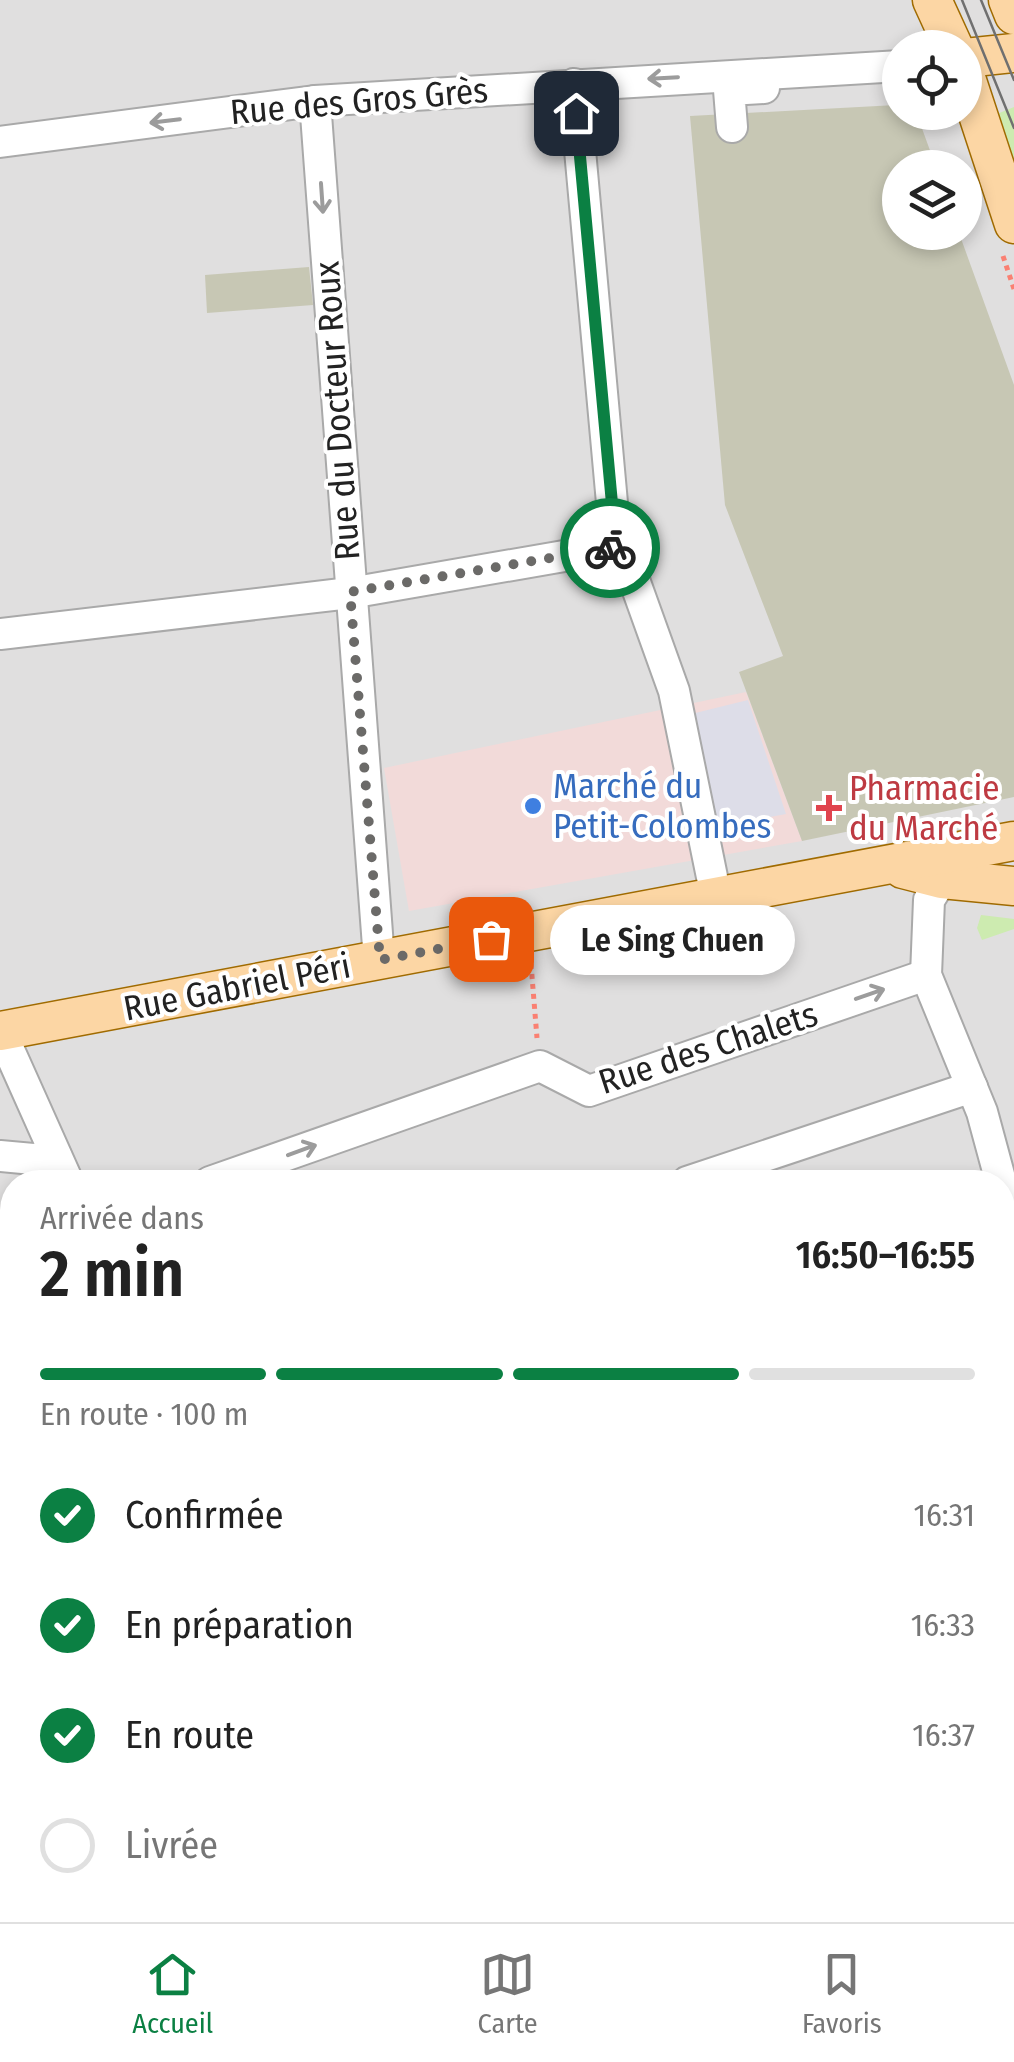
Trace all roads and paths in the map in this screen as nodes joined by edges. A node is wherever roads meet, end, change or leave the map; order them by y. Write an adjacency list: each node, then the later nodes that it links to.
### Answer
1 (932, 0): 4 (main road)
2 (1008, 0): 3 (main road)
3 (1014, 15)
4 (946, 30)
5 (1014, 52): 6 (main road)
6 (982, 56)
7 (882, 67): 8 (street, Rue des Gros Grès)
8 (718, 75): 9 (street, Rue des Gros Grès, one-way to 9); 10 (street)
9 (574, 84): 11 (street, Rue des Gros Grès); 15 (street)
10 (882, 84)
11 (315, 101): 13 (street, Rue des Gros Grès, one-way to 13); 16 (street, Rue du Docteur Roux, one-way to 16)
12 (982, 127): 14 (main road)
13 (0, 142)
14 (1014, 224)
15 (622, 554): 16 (street); 20 (street)
16 (350, 592): 17 (street); 23 (street, Rue du Docteur Roux)
17 (0, 634)
18 (1014, 841): 19 (main road, Rue Gabriel Péri)
19 (939, 867): 21 (main road, Rue Gabriel Péri); 23 (main road, Rue Gabriel Péri); 24 (street)
20 (712, 877)
21 (1014, 886)
22 (530, 953): 26 (path)
23 (380, 960): 25 (main road, Rue Gabriel Péri)
24 (926, 975): 26 (street, Rue des Chalets, one-way to 24); 27 (street)
25 (0, 1030): 29 (street)
26 (540, 1066): 30 (street, one-way to 26)
27 (972, 1086): 31 (street); 32 (street)
28 (0, 1156): 29 (street)
29 (62, 1169)
30 (244, 1170)
31 (723, 1170)
32 (997, 1170)

